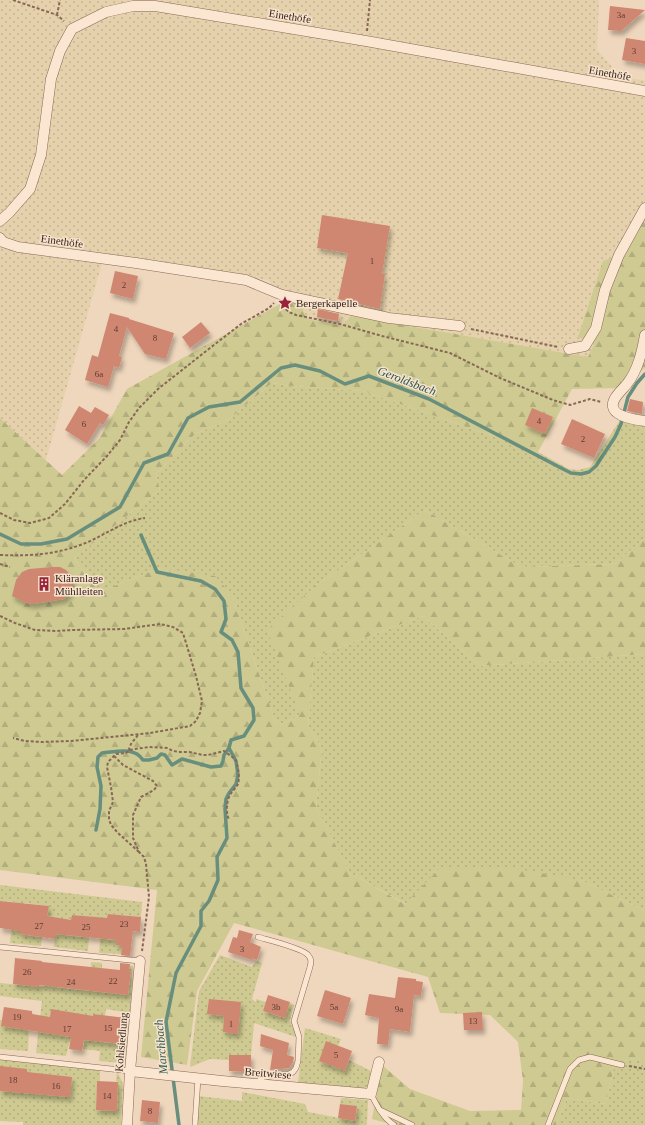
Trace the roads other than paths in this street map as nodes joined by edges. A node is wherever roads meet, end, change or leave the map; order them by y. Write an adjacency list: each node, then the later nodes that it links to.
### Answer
1 (645, 91): 3 (street, Einethöfe)
2 (645, 208): 7 (street)
3 (0, 221)
4 (0, 238): 5 (street, Einethöfe)
5 (460, 326)
6 (645, 335): 8 (street)
7 (569, 349)
8 (645, 421)
9 (258, 937): 17 (lane)
10 (0, 947): 11 (lane)
11 (140, 961): 15 (street, Kohlsiedlung)
12 (0, 1057): 15 (lane)
13 (379, 1062): 18 (street)
14 (622, 1064): 24 (lane)
15 (130, 1071): 16 (street, Breitwiese); 20 (street, Kohlsiedlung)
16 (198, 1078): 17 (street, Breitwiese); 21 (lane)
17 (259, 1084): 18 (street, Breitwiese)
18 (372, 1094): 19 (lane)
19 (378, 1108): 22 (lane); 23 (lane)
20 (127, 1125)
21 (195, 1125)
22 (394, 1125)
23 (412, 1125)
24 (548, 1125)

